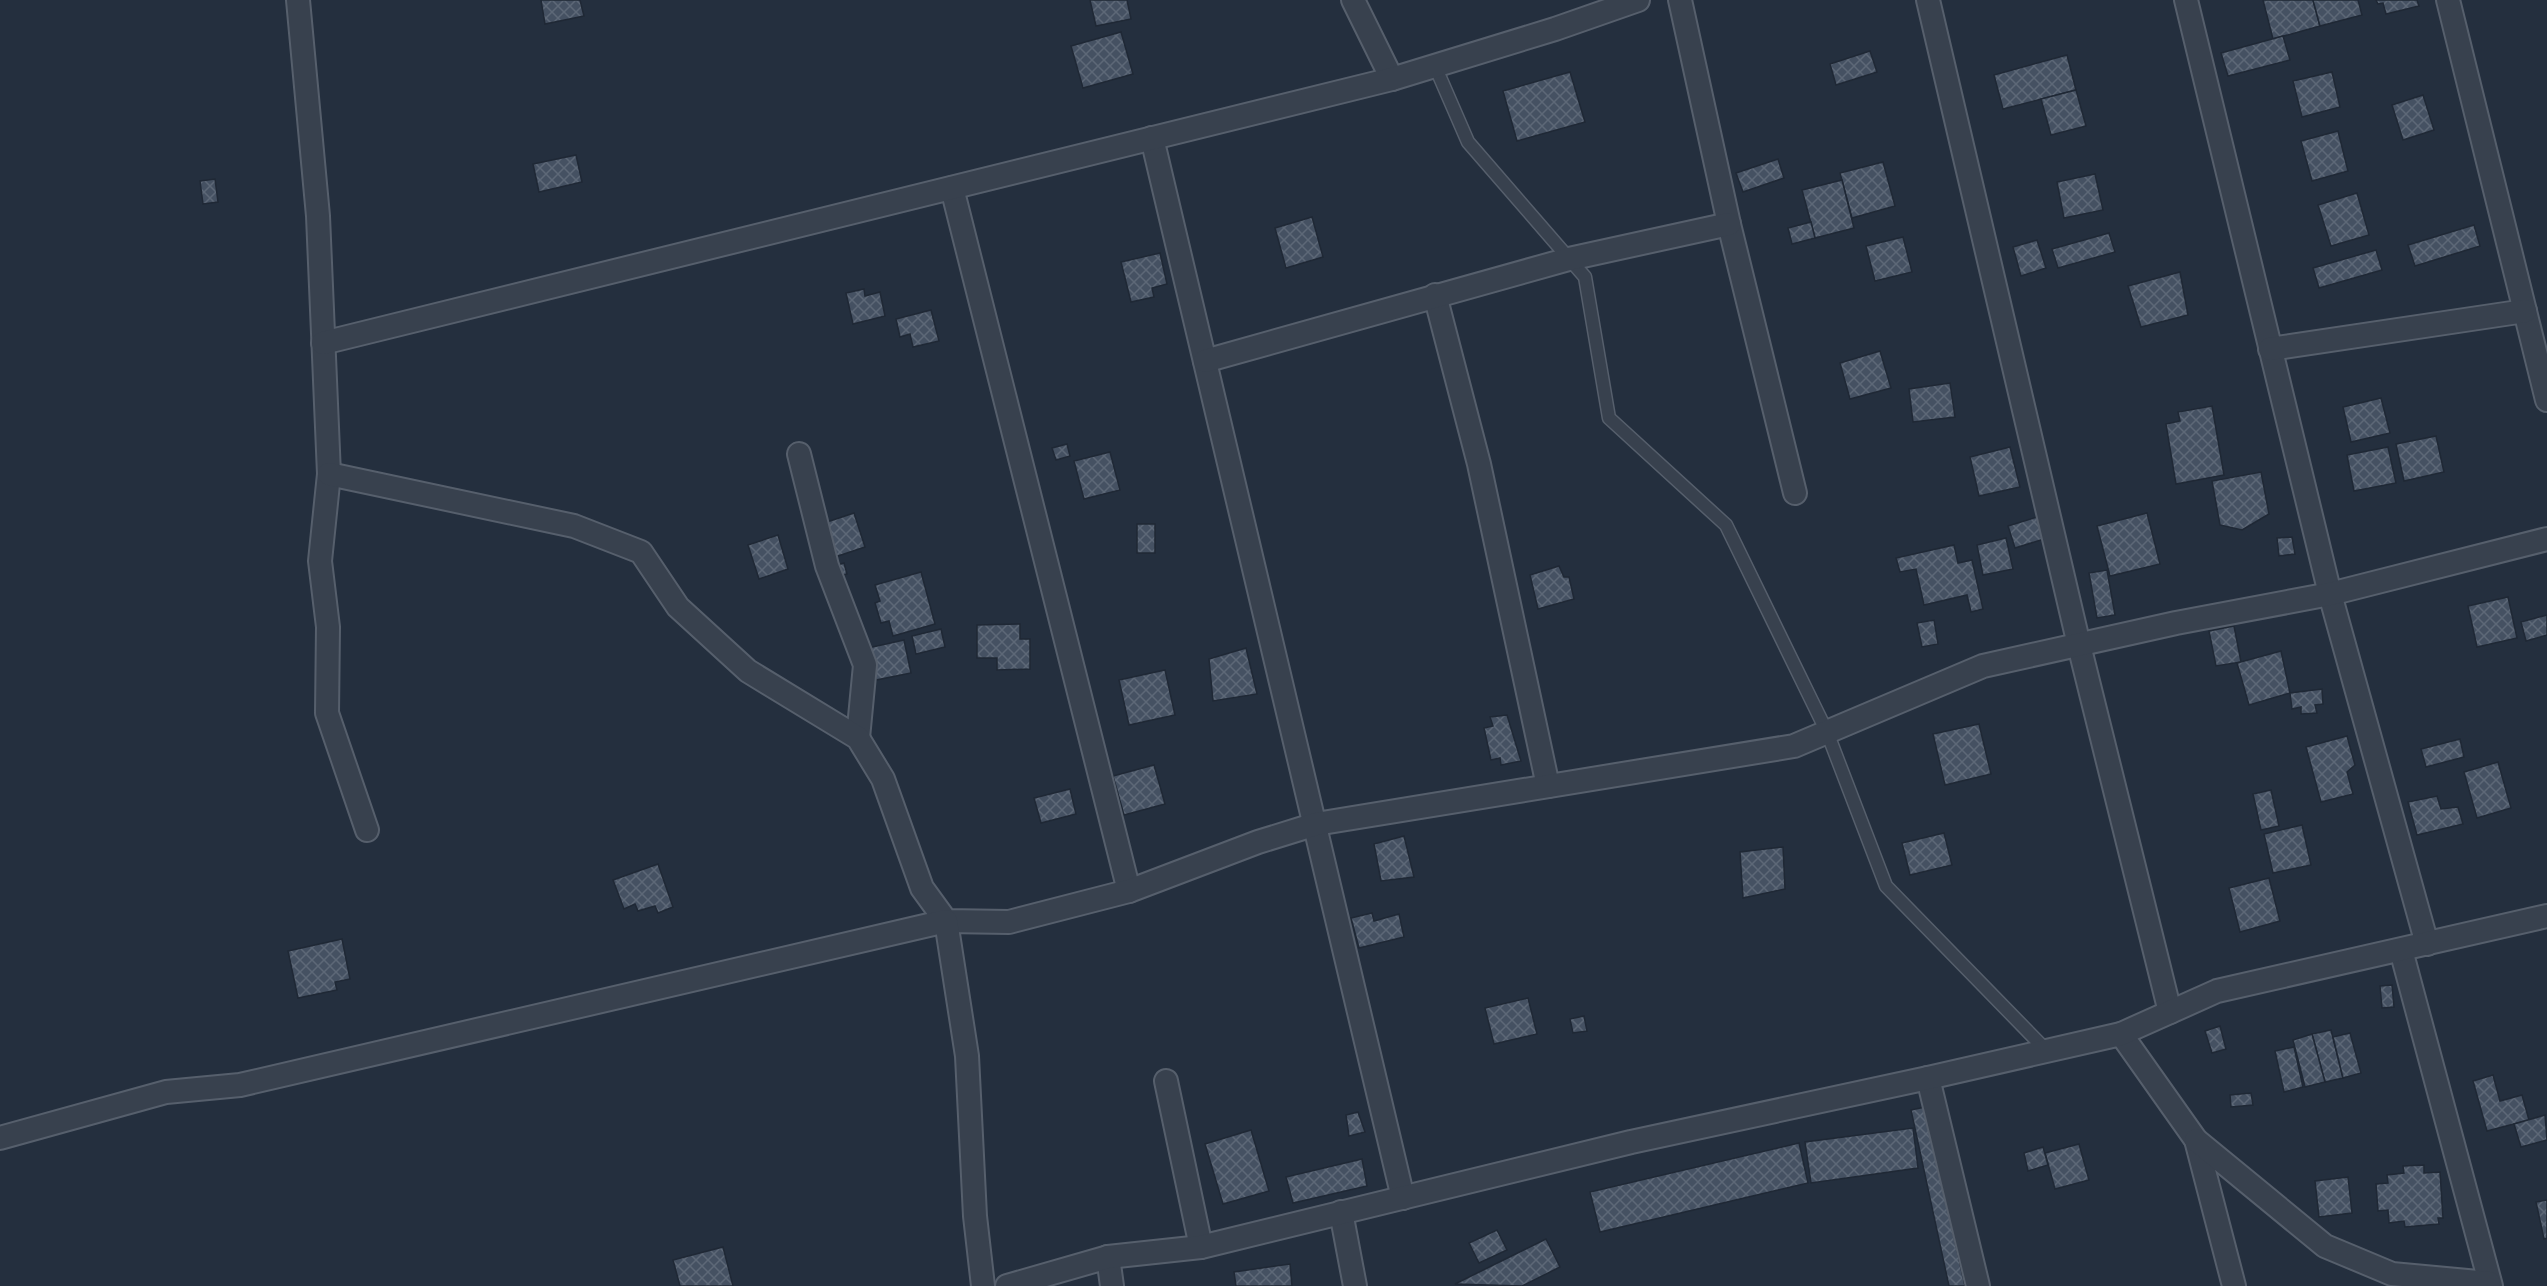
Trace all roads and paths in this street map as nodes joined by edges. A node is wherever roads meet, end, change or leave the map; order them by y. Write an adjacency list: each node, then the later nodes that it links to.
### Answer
1 (297, 0): 16 (street)
2 (1353, 0): 9 (street)
3 (1638, 0): 8 (street)
4 (1680, 0): 12 (street)
5 (1928, 0): 25 (street)
6 (2186, 0): 17 (street)
7 (2448, 0): 15 (street)
8 (1435, 66): 9 (street); 13 (lane)
9 (1392, 79): 10 (street)
10 (1152, 138): 11 (street); 18 (street)
11 (951, 188): 16 (street); 31 (street)
12 (1729, 224): 13 (street); 22 (street)
13 (1569, 259): 14 (street); 26 (lane)
14 (1435, 296): 18 (street); 28 (street)
15 (2525, 311): 17 (street); 19 (street)
16 (323, 343): 21 (street)
17 (2270, 349): 24 (street)
18 (1205, 362): 29 (street)
19 (2547, 400)
20 (799, 454): 27 (street)
21 (329, 474): 27 (street); 30 (street)
22 (1795, 493)
23 (2547, 539): 24 (street)
24 (2330, 594): 25 (street); 34 (street)
25 (2079, 645): 26 (street); 36 (street)
26 (1827, 732): 28 (street); 38 (lane)
27 (858, 738): 33 (street)
28 (1548, 786): 29 (street)
29 (1316, 824): 31 (street); 43 (street)
30 (367, 830)
31 (1129, 891): 33 (street)
32 (2547, 916): 34 (street)
33 (946, 921): 41 (street); 48 (street)
34 (2427, 944): 35 (street)
35 (2401, 950): 36 (street); 47 (street)
36 (2170, 1012): 37 (street)
37 (2121, 1034): 38 (street); 42 (street)
38 (2047, 1051): 39 (street)
39 (1928, 1078): 43 (street); 52 (street)
40 (1166, 1081): 45 (street)
41 (0, 1138)
42 (2196, 1140): 47 (street); 53 (street)
43 (1403, 1198): 44 (street)
44 (1341, 1212): 45 (street); 51 (street)
45 (1201, 1247): 46 (street)
46 (1108, 1257): 49 (street); 50 (street)
47 (2490, 1285)
48 (983, 1286)
49 (1007, 1286)
50 (1112, 1286)
51 (1355, 1286)
52 (1978, 1286)
53 (2234, 1286)

